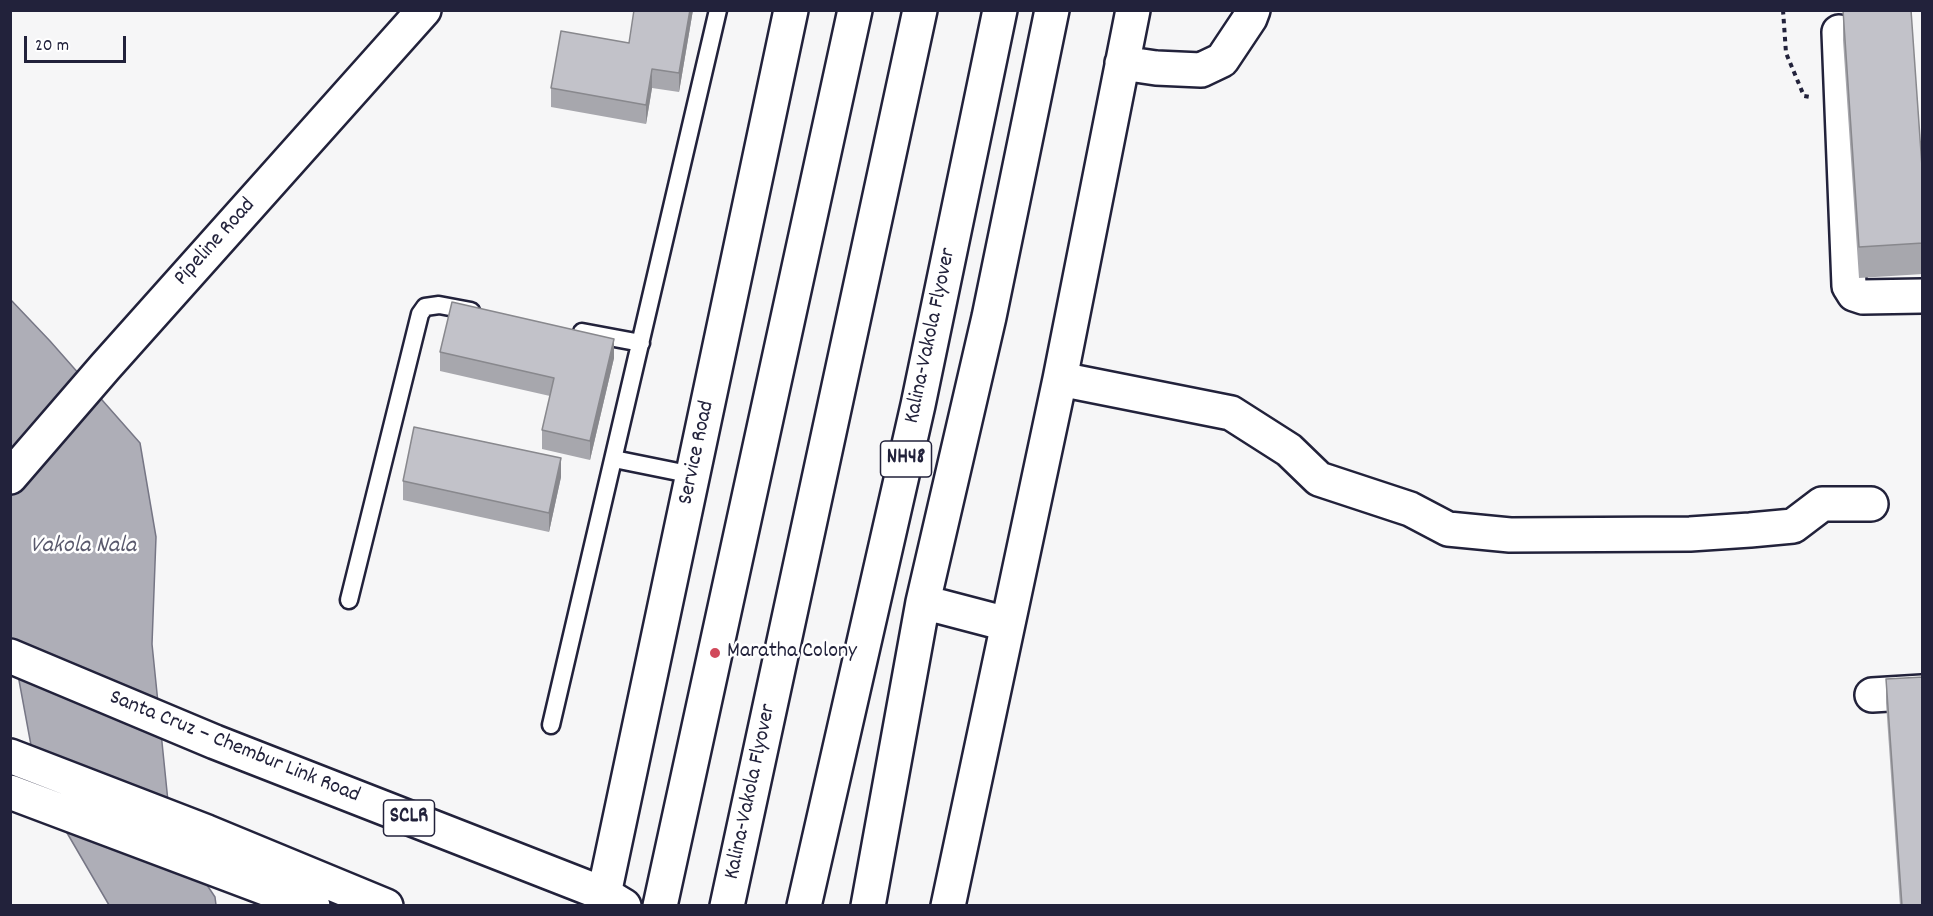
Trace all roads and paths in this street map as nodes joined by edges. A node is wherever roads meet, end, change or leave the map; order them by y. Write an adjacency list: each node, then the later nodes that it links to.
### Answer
1 (424, 10): 21 (main road, Pipeline Road)
2 (718, 10): 17 (lane)
3 (791, 10): 20 (main road, Service Road)
4 (855, 10): 35 (main road)
5 (920, 10): 36 (main road, Kalina-Vakola Flyover)
6 (999, 10): 37 (main road, Kalina-Vakola Flyover / NH48)
7 (1052, 10): 24 (main road)
8 (1133, 10): 12 (main road)
9 (1253, 10): 12 (main road)
10 (1784, 10): 13 (path)
11 (1839, 32): 14 (main road)
12 (1122, 63): 18 (main road)
13 (1811, 97)
14 (1923, 296)
15 (484, 314): 23 (lane)
16 (562, 329): 17 (lane)
17 (641, 343): 19 (lane)
18 (1060, 379): 22 (main road); 25 (main road)
19 (614, 459): 20 (lane); 29 (lane)
20 (693, 475): 32 (main road, Service Road)
21 (10, 477)
22 (1871, 504)
23 (349, 600)
24 (923, 602): 25 (main road); 38 (main road)
25 (1007, 624): 39 (main road)
26 (10, 656): 32 (main road, Santa Cruz – Chembur Link Road / SCLR)
27 (1923, 692): 28 (main road)
28 (1872, 695)
29 (551, 725)
30 (10, 756): 34 (main road)
31 (10, 792): 33 (main road)
32 (614, 900)
33 (313, 906)
34 (386, 906)
35 (660, 906)
36 (727, 906)
37 (804, 906)
38 (868, 906)
39 (948, 906)

